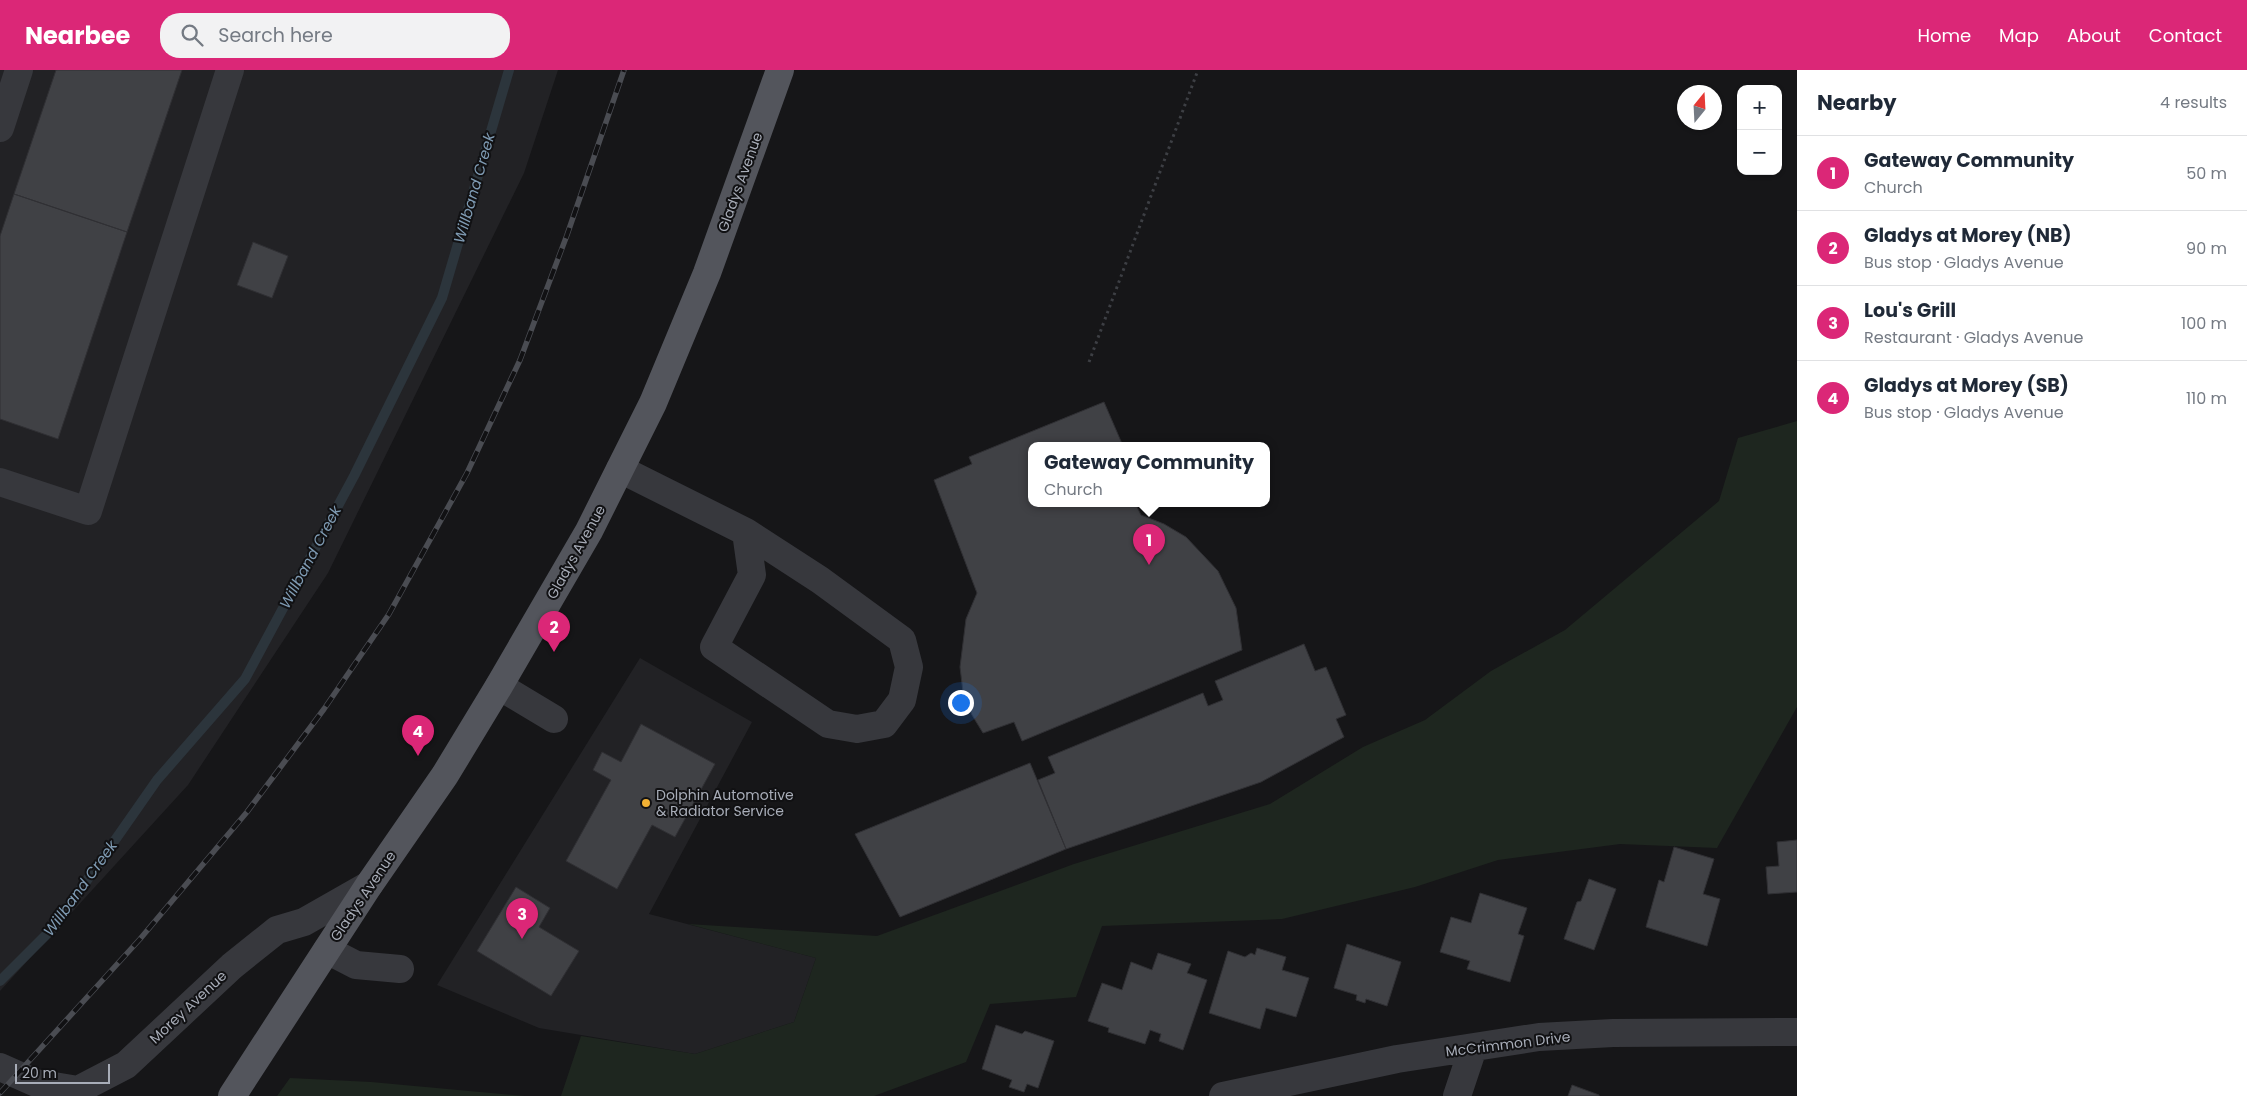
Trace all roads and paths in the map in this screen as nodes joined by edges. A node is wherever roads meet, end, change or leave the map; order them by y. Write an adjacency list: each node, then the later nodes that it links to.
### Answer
1 (19, 70): 5 (street)
2 (230, 70): 8 (street)
3 (780, 70): 7 (main road, Gladys Avenue)
4 (1198, 70): 6 (path)
5 (0, 128)
6 (1089, 362)
7 (620, 469): 9 (street); 10 (main road, Gladys Avenue)
8 (0, 482)
9 (746, 532): 9 (street)
10 (499, 686): 11 (street); 12 (main road, Gladys Avenue)
11 (554, 719)
12 (369, 885): 13 (main road, Gladys Avenue); 17 (street, Morey Avenue)
13 (326, 950): 14 (street); 18 (main road, Gladys Avenue)
14 (400, 969)
15 (1797, 1032): 16 (street, McCrimmon Drive)
16 (1473, 1048): 19 (street, McCrimmon Drive); 20 (street)
17 (0, 1067)
18 (232, 1096)
19 (1223, 1096)
20 (1457, 1096)

